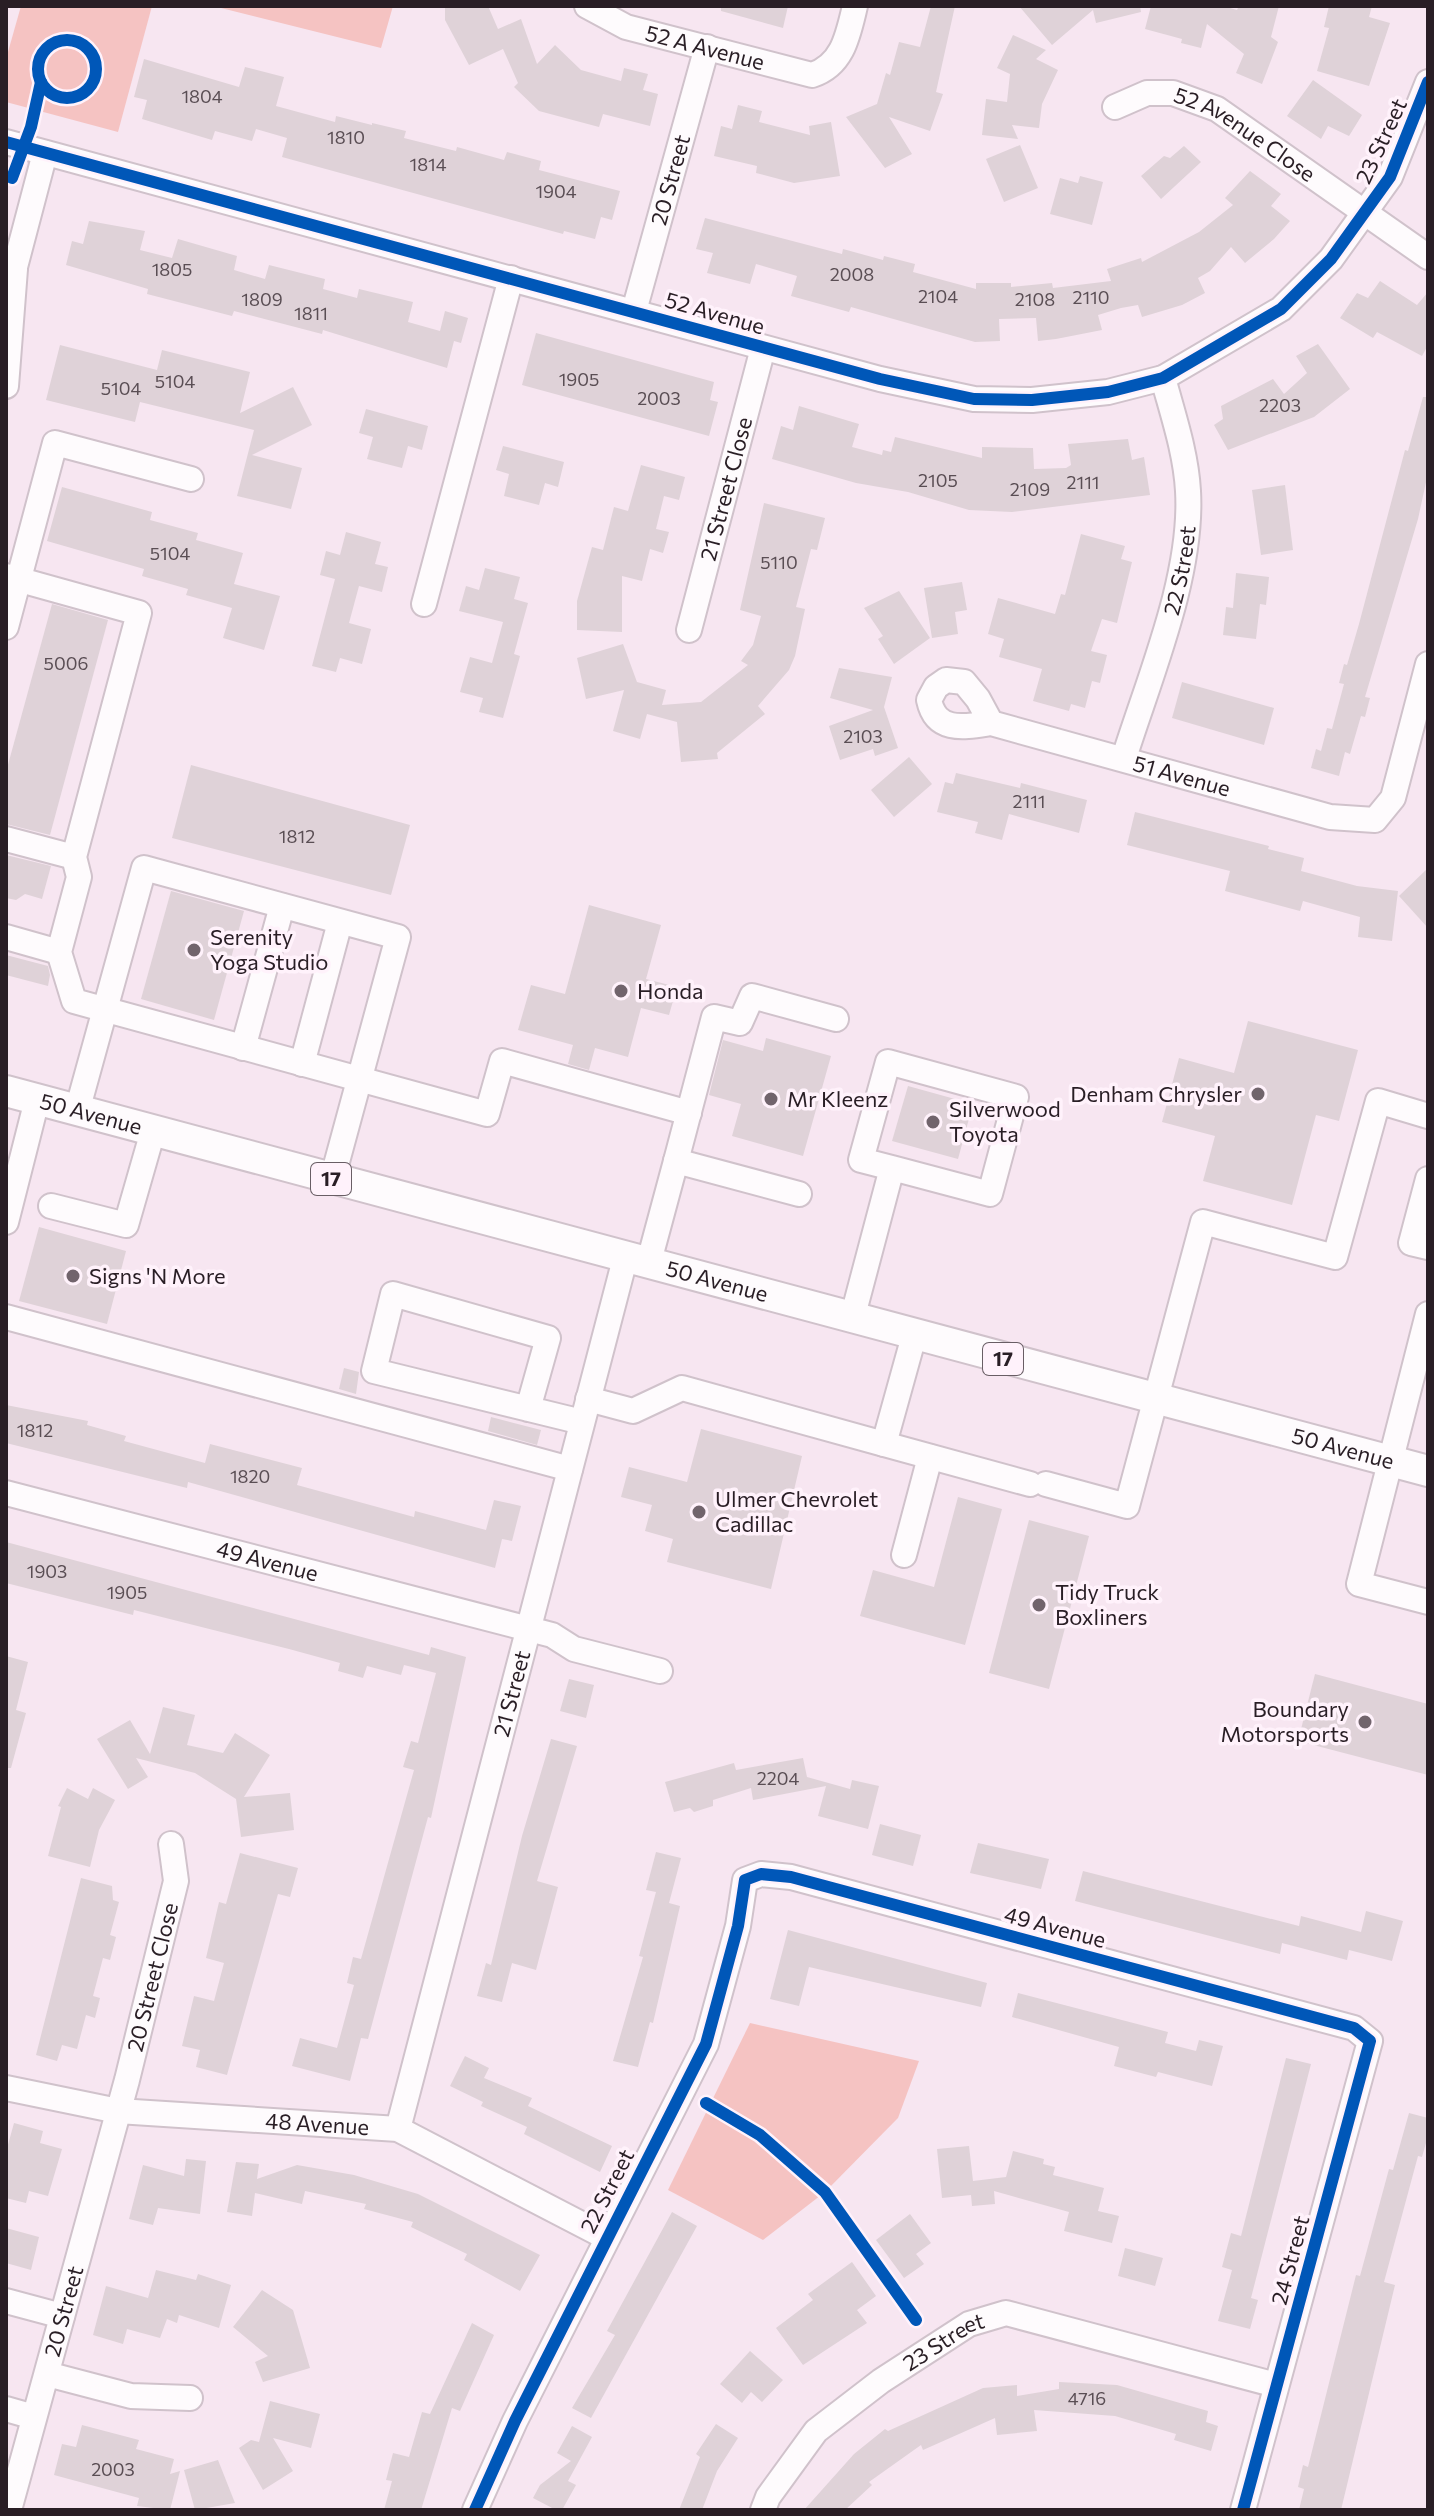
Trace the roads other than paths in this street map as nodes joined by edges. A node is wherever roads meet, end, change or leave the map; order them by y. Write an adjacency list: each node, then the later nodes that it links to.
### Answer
1 (855, 6): 3 (street, 52 A Avenue)
2 (587, 7): 3 (street, 52 A Avenue)
3 (707, 47): 12 (street, 20 Street)
4 (1428, 82): 8 (street, 23 Street)
5 (1115, 107): 8 (street, 52 Avenue Close)
6 (6, 142): 7 (street, 52 Avenue)
7 (45, 153): 10 (street); 11 (street, 52 Avenue)
8 (1366, 214): 9 (street); 14 (street, 52 Avenue)
9 (1428, 257)
10 (11, 277): 15 (street)
11 (511, 278): 12 (street, 52 Avenue); 18 (street)
12 (634, 311): 13 (street, 52 Avenue)
13 (763, 348): 14 (street, 52 Avenue); 20 (street, 21 Street Close)
14 (1163, 378): 23 (street, 22 Street)
15 (6, 386)
16 (191, 479): 17 (street)
17 (12, 578): 19 (street); 25 (street)
18 (424, 604)
19 (6, 627)
20 (689, 630)
21 (1428, 664): 23 (street, 51 Avenue)
22 (991, 723): 23 (street, 51 Avenue)
23 (1124, 758)
24 (6, 839): 25 (street)
25 (74, 857): 29 (street)
26 (282, 906): 27 (street); 30 (street); 32 (street)
27 (340, 922): 33 (street); 34 (street)
28 (6, 937): 29 (street)
29 (59, 952): 30 (street)
30 (105, 1009): 32 (street); 37 (street)
31 (836, 1019): 38 (street, 21 Street)
32 (243, 1048): 33 (street)
33 (302, 1064): 34 (street)
34 (359, 1080): 38 (street); 44 (street)
35 (6, 1091): 36 (main road, 50 Avenue / 17)
36 (37, 1100): 37 (main road, 50 Avenue / 17); 46 (street)
37 (77, 1111): 40 (main road, 50 Avenue / 17)
38 (689, 1113): 41 (street, 21 Street)
39 (1428, 1116): 55 (street)
40 (153, 1131): 44 (main road, 50 Avenue / 17); 47 (street)
41 (676, 1161): 45 (street); 50 (street, 21 Street)
42 (892, 1168): 42 (street); 53 (street)
43 (1428, 1179): 49 (street)
44 (332, 1180): 50 (main road, 50 Avenue / 17)
45 (799, 1194)
46 (9, 1196): 48 (street)
47 (51, 1206)
48 (6, 1222)
49 (1428, 1247)
50 (636, 1262): 53 (main road, 50 Avenue / 17); 57 (street, 21 Street)
51 (1428, 1314): 60 (street)
52 (6, 1317): 61 (street)
53 (852, 1319): 54 (main road, 50 Avenue / 17)
54 (914, 1336): 55 (main road, 50 Avenue / 17); 58 (street)
55 (1154, 1399): 59 (street); 60 (main road, 50 Avenue / 17)
56 (528, 1409): 56 (street); 57 (street)
57 (585, 1411): 58 (street); 61 (street, 21 Street)
58 (884, 1444): 59 (street)
59 (930, 1457): 64 (street)
60 (1391, 1461): 62 (main road, 50 Avenue / 17); 65 (street)
61 (570, 1469): 66 (street, 21 Street)
62 (1428, 1471)
63 (6, 1493): 66 (street, 49 Avenue)
64 (904, 1555)
65 (1428, 1602)
66 (529, 1630): 67 (street, 49 Avenue); 73 (street, 21 Street)
67 (660, 1671)
68 (171, 1844): 72 (street, 20 Street Close)
69 (745, 1880): 70 (street, 49 Avenue); 74 (street, 22 Street)
70 (1354, 2028): 78 (street, 24 Street)
71 (6, 2088): 72 (street, 48 Avenue)
72 (118, 2111): 73 (street, 48 Avenue); 76 (street, 20 Street)
73 (398, 2129): 74 (street, 48 Avenue)
74 (606, 2237): 83 (street, 22 Street)
75 (6, 2301): 76 (street)
76 (62, 2316): 77 (street, 20 Street)
77 (47, 2374): 79 (street); 81 (street, 20 Street)
78 (1276, 2385): 84 (street, 23 Street); 85 (street, 24 Street)
79 (190, 2398)
80 (6, 2409): 81 (street)
81 (34, 2417): 82 (street, 20 Street)
82 (9, 2510)
83 (475, 2510)
84 (763, 2510)
85 (1243, 2510)

